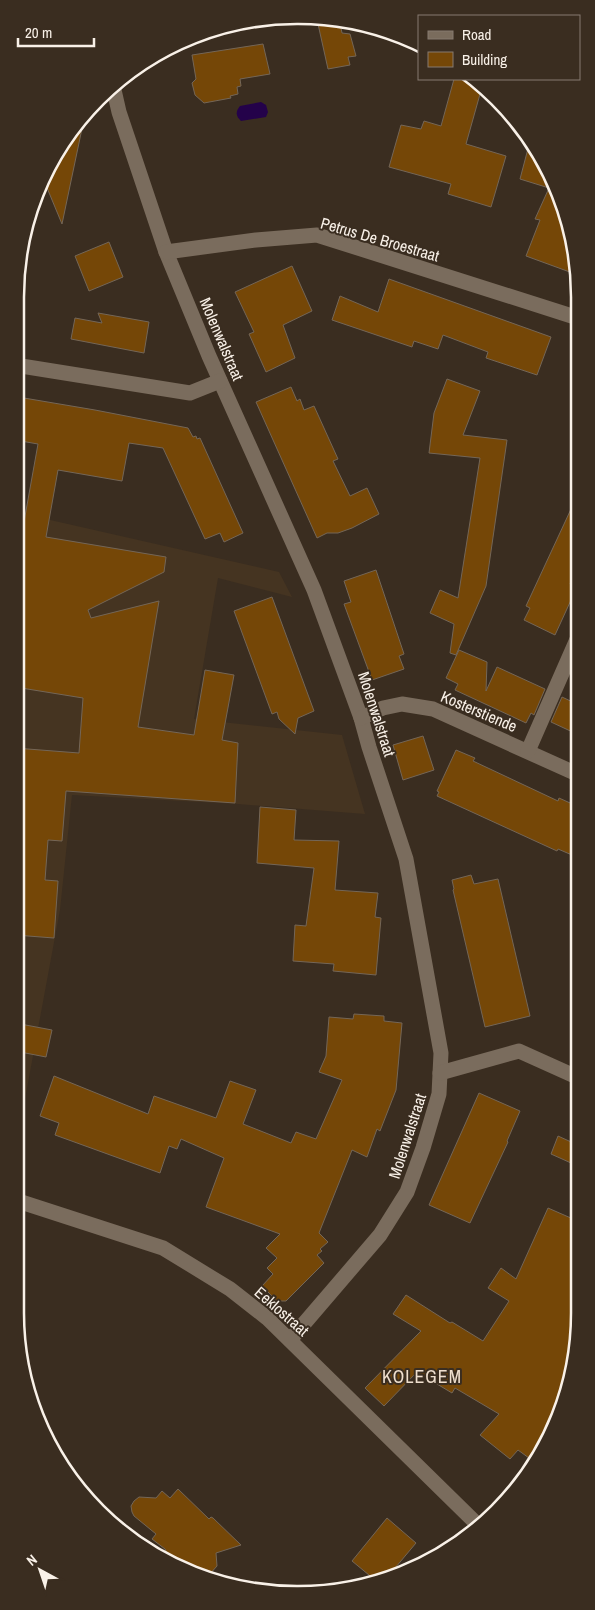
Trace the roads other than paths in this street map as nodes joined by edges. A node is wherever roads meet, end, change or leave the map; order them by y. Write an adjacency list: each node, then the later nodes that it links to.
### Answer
1 (115, 94): 2 (street, Molenwalstraat)
2 (166, 252): 3 (street, Petrus De Broestraat); 5 (street, Molenwalstraat)
3 (571, 316)
4 (24, 366): 5 (street)
5 (220, 381): 7 (street, Molenwalstraat)
6 (571, 653): 8 (street)
7 (361, 718): 8 (street, Kosterstiende); 10 (street, Molenwalstraat)
8 (528, 751): 9 (street, Kosterstiende)
9 (571, 771)
10 (440, 1073): 11 (street); 13 (street, Molenwalstraat)
11 (571, 1074)
12 (24, 1203): 13 (street, Eeklostraat)
13 (290, 1340): 14 (street, Eeklostraat)
14 (474, 1521)

